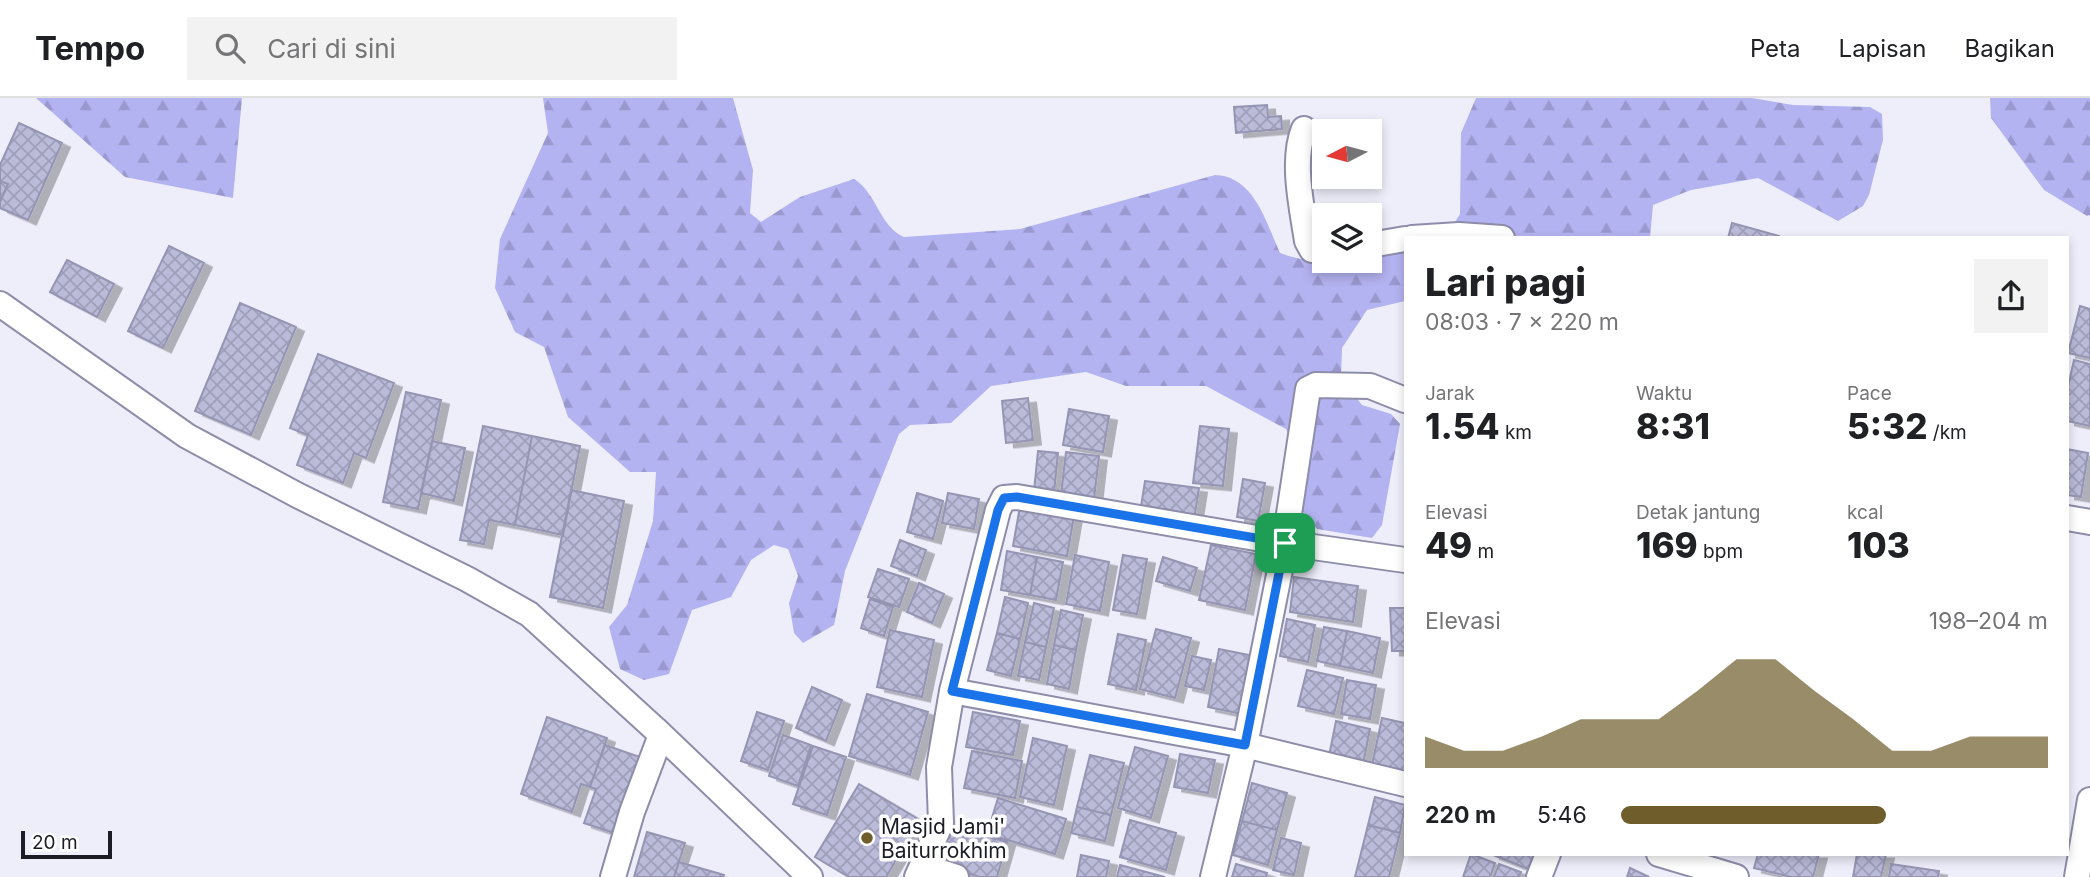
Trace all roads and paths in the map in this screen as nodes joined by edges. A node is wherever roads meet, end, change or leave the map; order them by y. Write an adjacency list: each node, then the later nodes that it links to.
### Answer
1 (1304, 129): 6 (street)
2 (1443, 236): 3 (street)
3 (1473, 236)
4 (1404, 239): 5 (street)
5 (1382, 243)
6 (1312, 250)
7 (0, 304): 14 (street)
8 (1404, 400): 11 (street)
9 (2069, 518): 10 (street)
10 (2090, 522)
11 (1285, 543): 12 (street); 13 (street); 15 (street)
12 (1404, 560)
13 (952, 691): 15 (street); 21 (street)
14 (661, 735): 22 (street); 23 (street)
15 (1245, 745): 16 (street); 25 (street)
16 (1404, 784)
17 (2090, 800): 28 (street)
18 (1547, 856): 26 (street)
19 (1666, 856): 20 (street)
20 (1698, 865): 27 (street)
21 (920, 871): 24 (street)
22 (614, 877)
23 (810, 877)
24 (956, 877)
25 (1213, 877)
26 (1539, 877)
27 (1736, 877)
28 (2077, 877)

